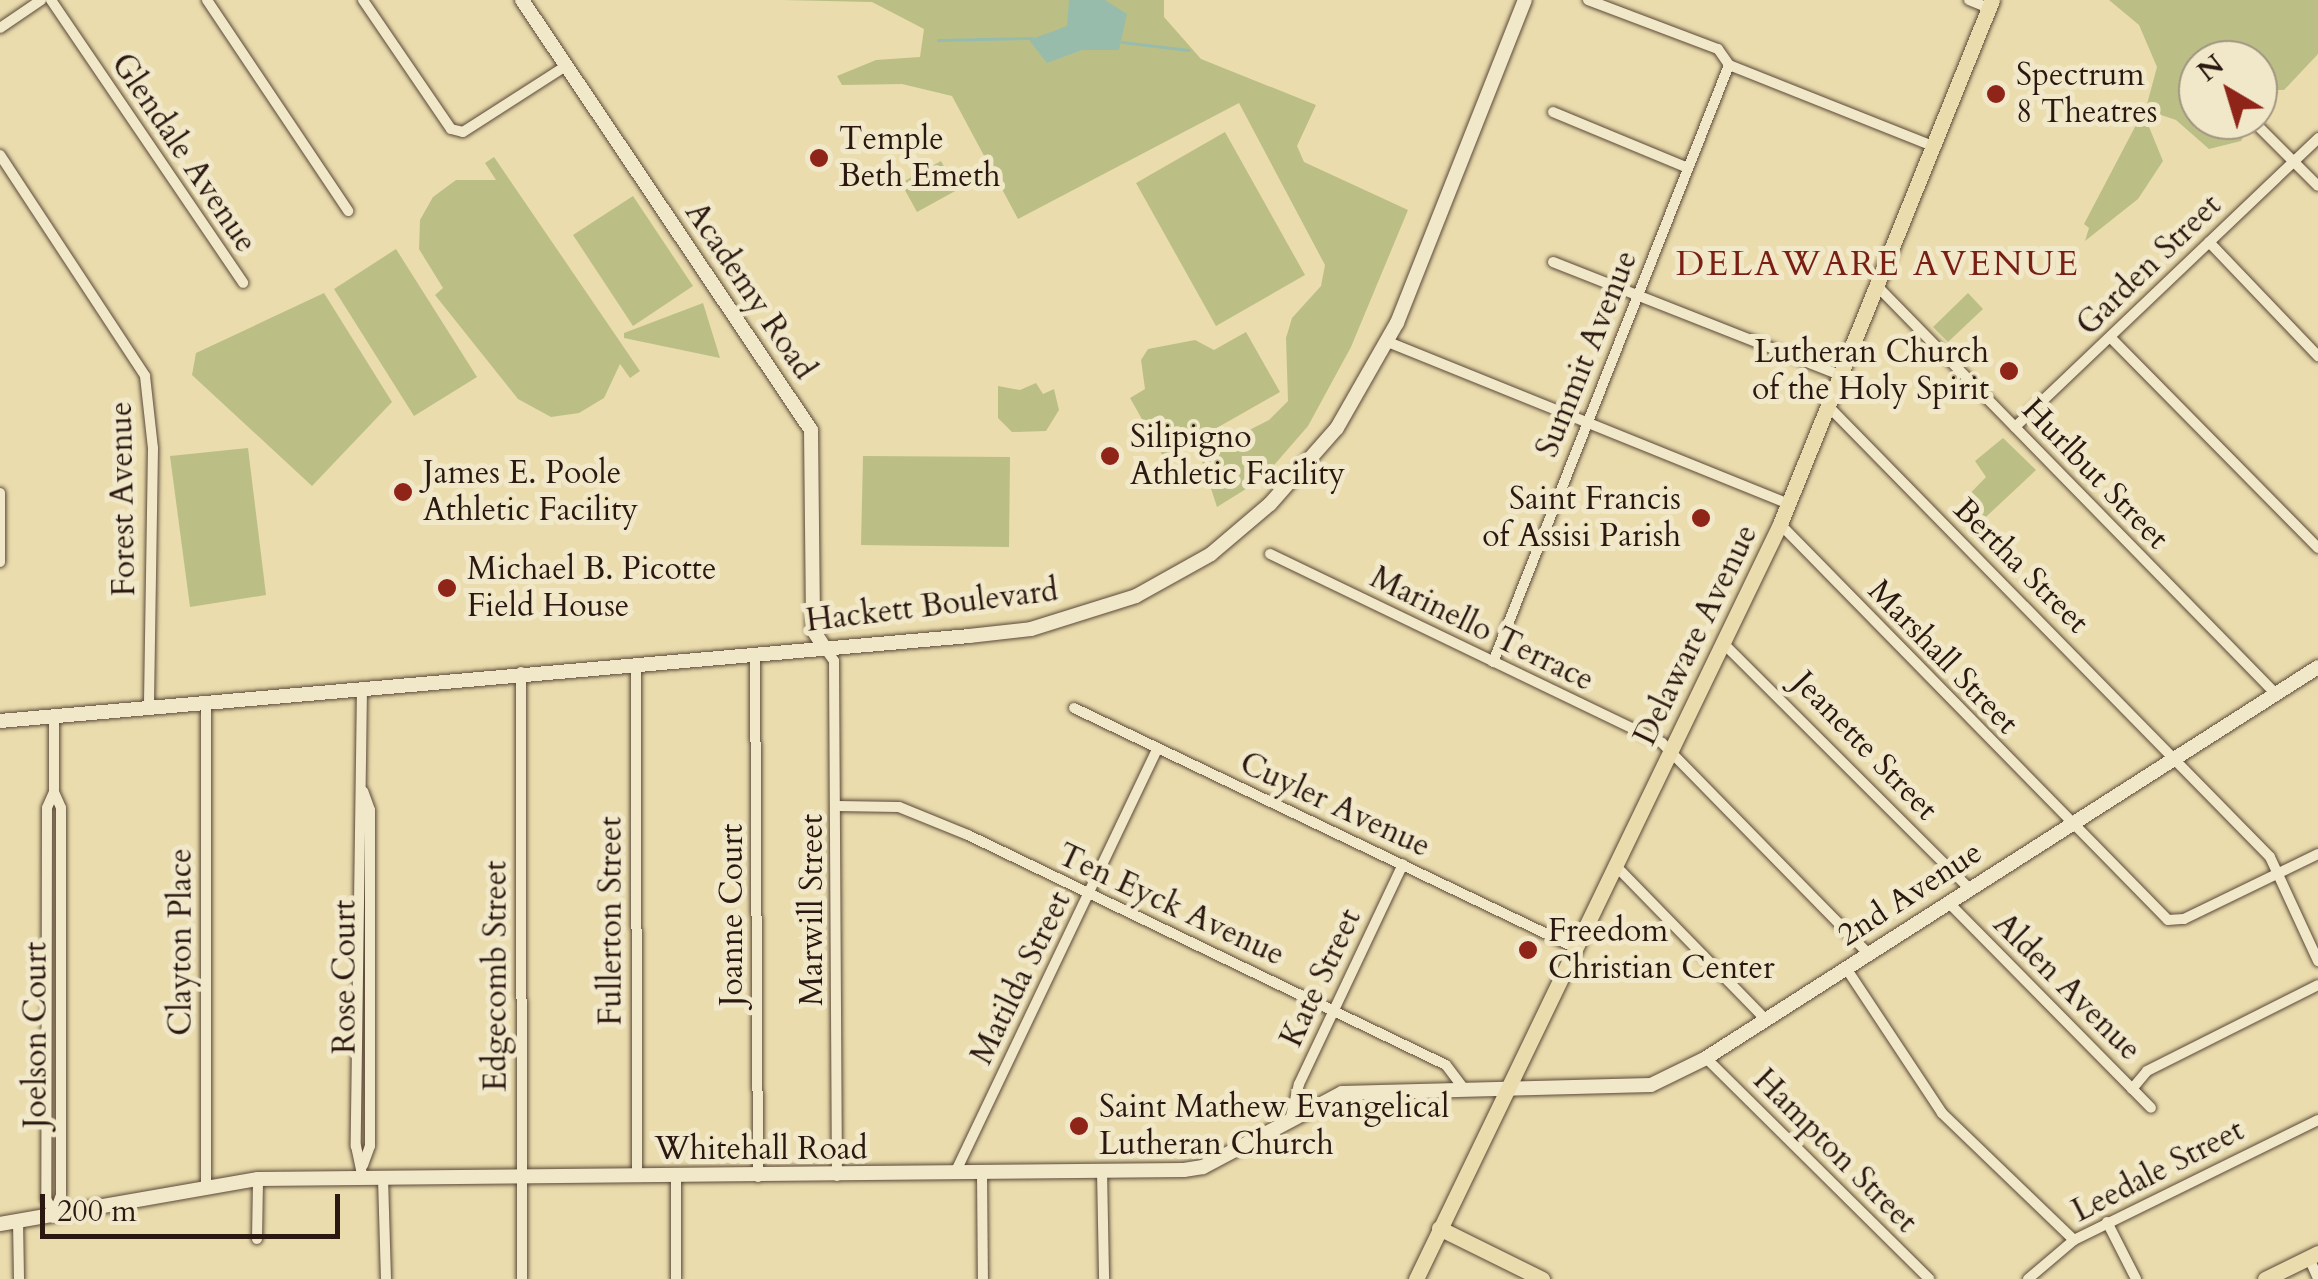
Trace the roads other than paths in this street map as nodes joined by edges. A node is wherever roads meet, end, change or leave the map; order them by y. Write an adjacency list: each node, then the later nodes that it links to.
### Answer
1 (41, 0): 10 (street)
2 (51, 0): 24 (street, Glendale Avenue)
3 (207, 0): 21 (street)
4 (362, 0): 12 (street)
5 (522, 0): 12 (street, Academy Road)
6 (1525, 0): 28 (street, Hackett Boulevard)
7 (1588, 0): 11 (street)
8 (1969, 0): 9 (street)
9 (1990, 4): 16 (main road, Delaware Avenue)
10 (0, 28)
11 (1729, 65): 16 (street); 19 (street, Summit Avenue)
12 (566, 66): 41 (street, Academy Road)
13 (1553, 112): 19 (street)
14 (2318, 138): 18 (street, Garden Street)
15 (2272, 140): 18 (street)
16 (1935, 147): 25 (main road, Delaware Avenue)
17 (0, 156): 50 (street, Forest Avenue)
18 (2294, 162): 20 (street); 22 (street, Garden Street)
19 (1688, 168): 26 (street, Summit Avenue)
20 (2318, 186)
21 (348, 211)
22 (2209, 242): 27 (street, Garden Street); 29 (street)
23 (1554, 262): 26 (street)
24 (242, 284)
25 (1879, 288): 30 (main road, Delaware Avenue); 33 (street, Hurlbut Street)
26 (1637, 295): 30 (street); 32 (street, Summit Avenue)
27 (2111, 338): 33 (street, Garden Street); 37 (street)
28 (1388, 342): 32 (street); 41 (street, Hackett Boulevard)
29 (2318, 356)
30 (1844, 376): 31 (main road, Delaware Avenue)
31 (1831, 409): 35 (main road, Delaware Avenue); 57 (street, Bertha Street)
32 (1587, 423): 35 (street); 43 (street, Summit Avenue)
33 (2014, 428): 48 (street, Hurlbut Street)
34 (0, 493): 39 (street)
35 (1789, 504): 36 (main road, Delaware Avenue)
36 (1780, 524): 40 (main road, Delaware Avenue); 60 (street, Marshall Street)
37 (2318, 548)
38 (1270, 554): 43 (street, Marinello Terrace)
39 (0, 562)
40 (1723, 643): 56 (main road, Delaware Avenue); 65 (street, Jeanette Street)
41 (824, 646): 42 (street, Hackett Boulevard); 59 (street, Marwill Street)
42 (755, 654): 44 (street, Hackett Boulevard); 95 (street, Joanne Court)
43 (1493, 662): 56 (street, Marinello Terrace)
44 (636, 665): 46 (street, Hackett Boulevard); 93 (street, Fullerton Street)
45 (2318, 667): 48 (street, 2nd Avenue)
46 (521, 672): 47 (street, Hackett Boulevard); 97 (street, Edgecomb Street)
47 (362, 688): 49 (street, Hackett Boulevard); 89 (street, Rose Court)
48 (2275, 694): 57 (street, 2nd Avenue)
49 (206, 701): 50 (street, Hackett Boulevard); 99 (street, Clayton Place)
50 (149, 707): 53 (street, Hackett Boulevard)
51 (1074, 708): 55 (street, Cuyler Avenue)
52 (0, 710): 54 (street)
53 (54, 716): 54 (street, Hackett Boulevard); 58 (street, Joelson Court)
54 (0, 721)
55 (1157, 750): 62 (street, Cuyler Avenue); 66 (street, Matilda Street)
56 (1671, 752): 63 (main road, Delaware Avenue); 71 (street, Marinello Terrace)
57 (2174, 759): 60 (street, 2nd Avenue); 64 (street, Bertha Street)
58 (54, 792): 67 (street, Joelson Court); 68 (street, Joelson Court)
59 (837, 806): 66 (street, Ten Eyck Avenue); 92 (street, Marwill Street)
60 (2072, 825): 64 (street, Marshall Street); 65 (street, 2nd Avenue)
61 (2318, 854): 64 (street)
62 (1403, 864): 70 (street, Cuyler Avenue); 77 (street, Kate Street)
63 (1615, 865): 70 (main road, Delaware Avenue); 78 (street)
64 (2276, 874): 72 (street, Bertha Street)
65 (1969, 888): 69 (street, 2nd Avenue)
66 (1089, 895): 77 (street, Ten Eyck Avenue); 91 (street, Matilda Street)
67 (47, 900): 68 (street); 75 (street, Joelson Court)
68 (61, 900): 76 (street, Joelson Court)
69 (1948, 902): 71 (street, 2nd Avenue); 80 (street, Alden Avenue)
70 (1576, 948): 82 (main road, Delaware Avenue)
71 (1868, 953): 73 (street, 2nd Avenue)
72 (2318, 961)
73 (1846, 968): 78 (street, 2nd Avenue); 106 (street)
74 (2318, 985): 80 (street)
75 (47, 1003): 76 (street); 83 (street, Joelson Court)
76 (61, 1003): 84 (street, Joelson Court)
77 (1333, 1010): 81 (street, Ten Eyck Avenue); 86 (street, Kate Street)
78 (1766, 1020): 79 (street, 2nd Avenue)
79 (1706, 1058): 82 (street, 2nd Avenue); 118 (street, Hampton Street)
80 (2132, 1088): 85 (street, Alden Avenue)
81 (1465, 1090): 82 (street, Whitehall Road); 86 (street, Whitehall Road)
82 (1508, 1090): 104 (main road, Delaware Avenue)
83 (46, 1098): 84 (street); 100 (street, Joelson Court)
84 (61, 1098): 100 (street, Joelson Court)
85 (2151, 1108)
86 (1291, 1116): 88 (street, Whitehall Road)
87 (2318, 1120): 102 (street, Leedale Street)
88 (1102, 1170): 90 (street, Whitehall Road); 115 (street)
89 (362, 1172): 96 (street, Whitehall Road); 98 (street, Whitehall Road)
90 (982, 1172): 91 (street, Whitehall Road); 114 (street)
91 (955, 1173): 92 (street, Whitehall Road)
92 (837, 1176): 95 (street, Whitehall Road)
93 (637, 1177): 94 (street, Whitehall Road); 97 (street, Whitehall Road)
94 (676, 1177): 95 (street, Whitehall Road); 113 (street)
95 (758, 1177)
96 (383, 1178): 97 (street, Whitehall Road); 111 (street)
97 (522, 1178): 112 (street, Edgecomb Street)
98 (258, 1179): 99 (street, Whitehall Road); 105 (street)
99 (206, 1184): 100 (street, Whitehall Road)
100 (54, 1213): 101 (street, Whitehall Road)
101 (18, 1221): 103 (street, Whitehall Road); 110 (street)
102 (2108, 1222): 106 (street, Leedale Street); 120 (street)
103 (0, 1224)
104 (1439, 1228): 116 (main road, Delaware Avenue); 117 (main road)
105 (257, 1238)
106 (2074, 1240): 119 (street, Leedale Street)
107 (2314, 1256): 108 (main road); 109 (street)
108 (2274, 1278)
109 (2318, 1278)
110 (19, 1279)
111 (386, 1279)
112 (522, 1279)
113 (676, 1279)
114 (983, 1279)
115 (1104, 1279)
116 (1416, 1279)
117 (1542, 1279)
118 (1929, 1279)
119 (2028, 1279)
120 (2136, 1279)

